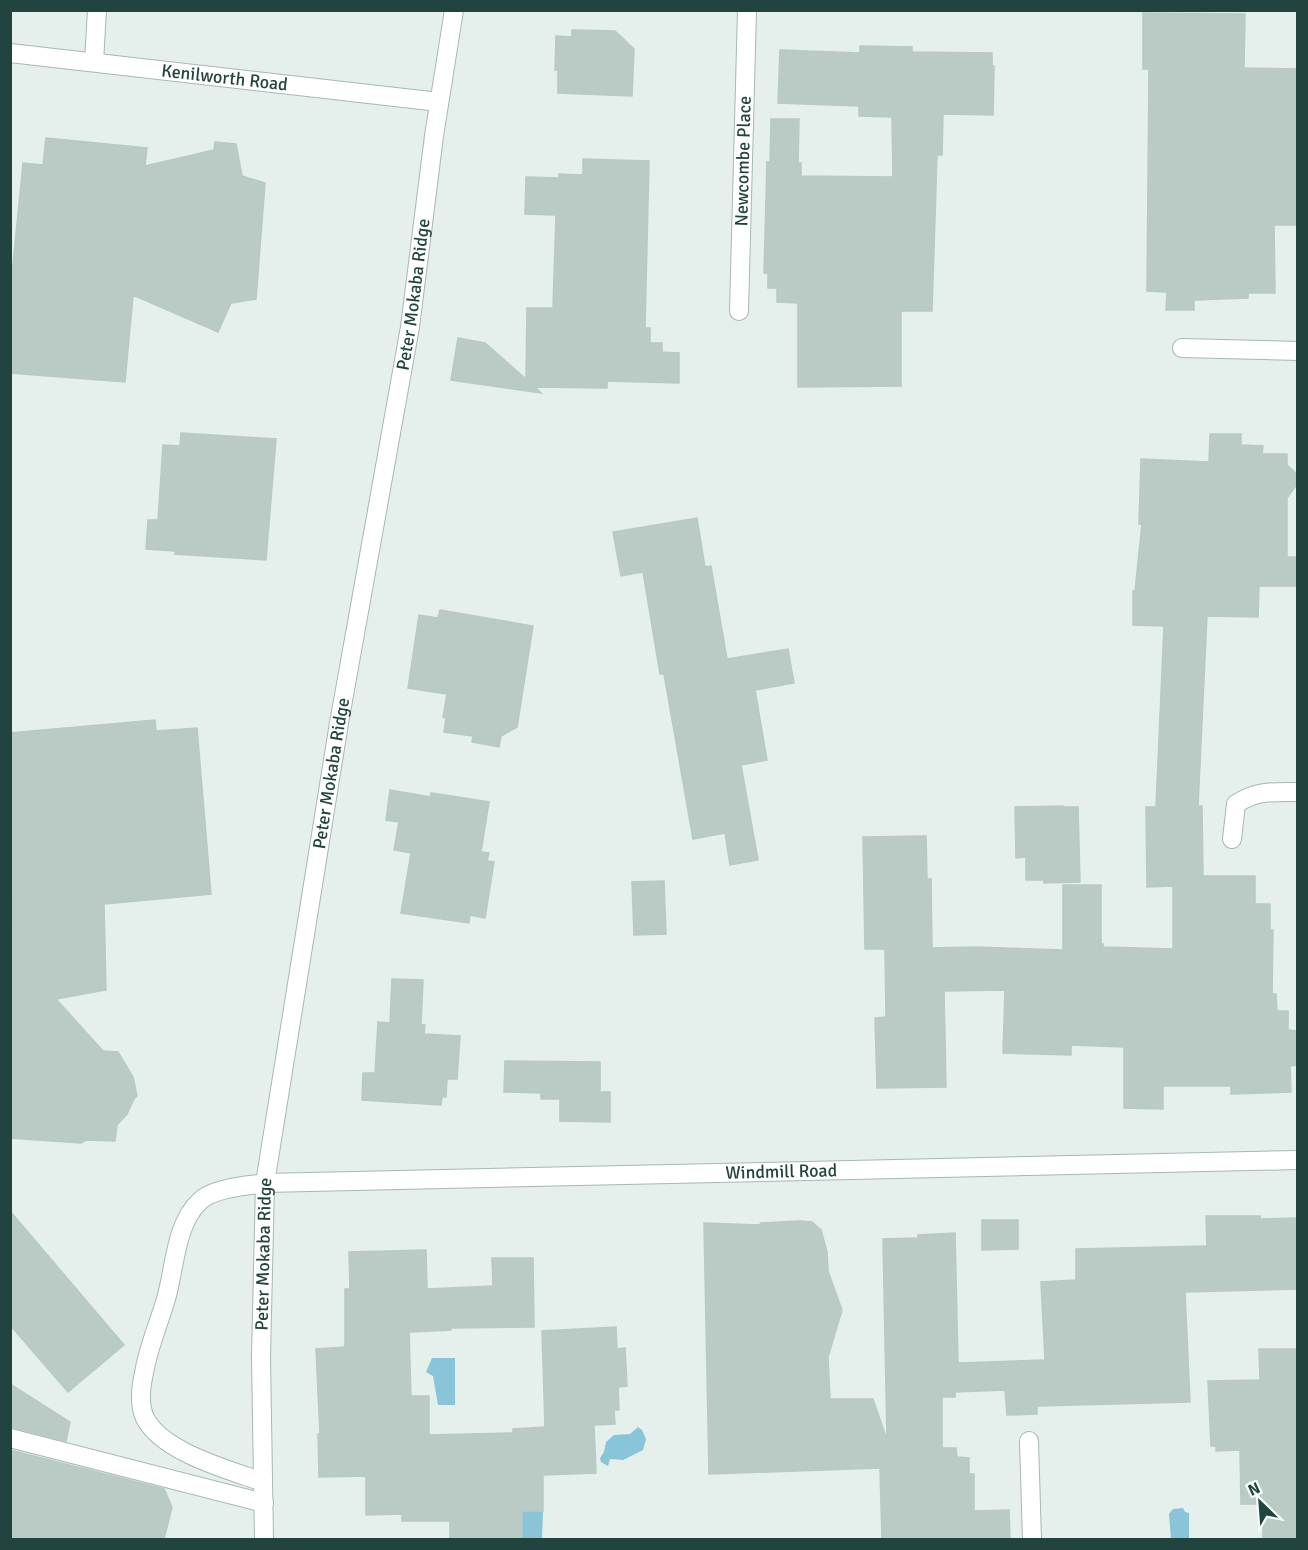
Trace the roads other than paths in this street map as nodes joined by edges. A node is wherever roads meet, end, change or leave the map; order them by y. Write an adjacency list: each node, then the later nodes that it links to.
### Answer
1 (97, 10): 5 (street)
2 (454, 10): 6 (street, Peter Mokaba Ridge)
3 (747, 10): 7 (street, Newcombe Place)
4 (10, 53): 5 (street, Kenilworth Road)
5 (94, 62): 6 (street, Kenilworth Road)
6 (439, 102): 13 (street, Peter Mokaba Ridge)
7 (739, 311)
8 (1182, 348): 9 (street)
9 (1298, 351)
10 (1298, 792): 11 (street)
11 (1232, 839)
12 (1298, 1160): 13 (street, Windmill Road)
13 (265, 1183): 16 (street, Peter Mokaba Ridge); 16 (street, Windmill Road)
14 (10, 1438): 17 (street)
15 (1029, 1441): 19 (street)
16 (263, 1482): 17 (street, Peter Mokaba Ridge)
17 (264, 1503): 18 (street, Peter Mokaba Ridge)
18 (264, 1539)
19 (1032, 1539)

